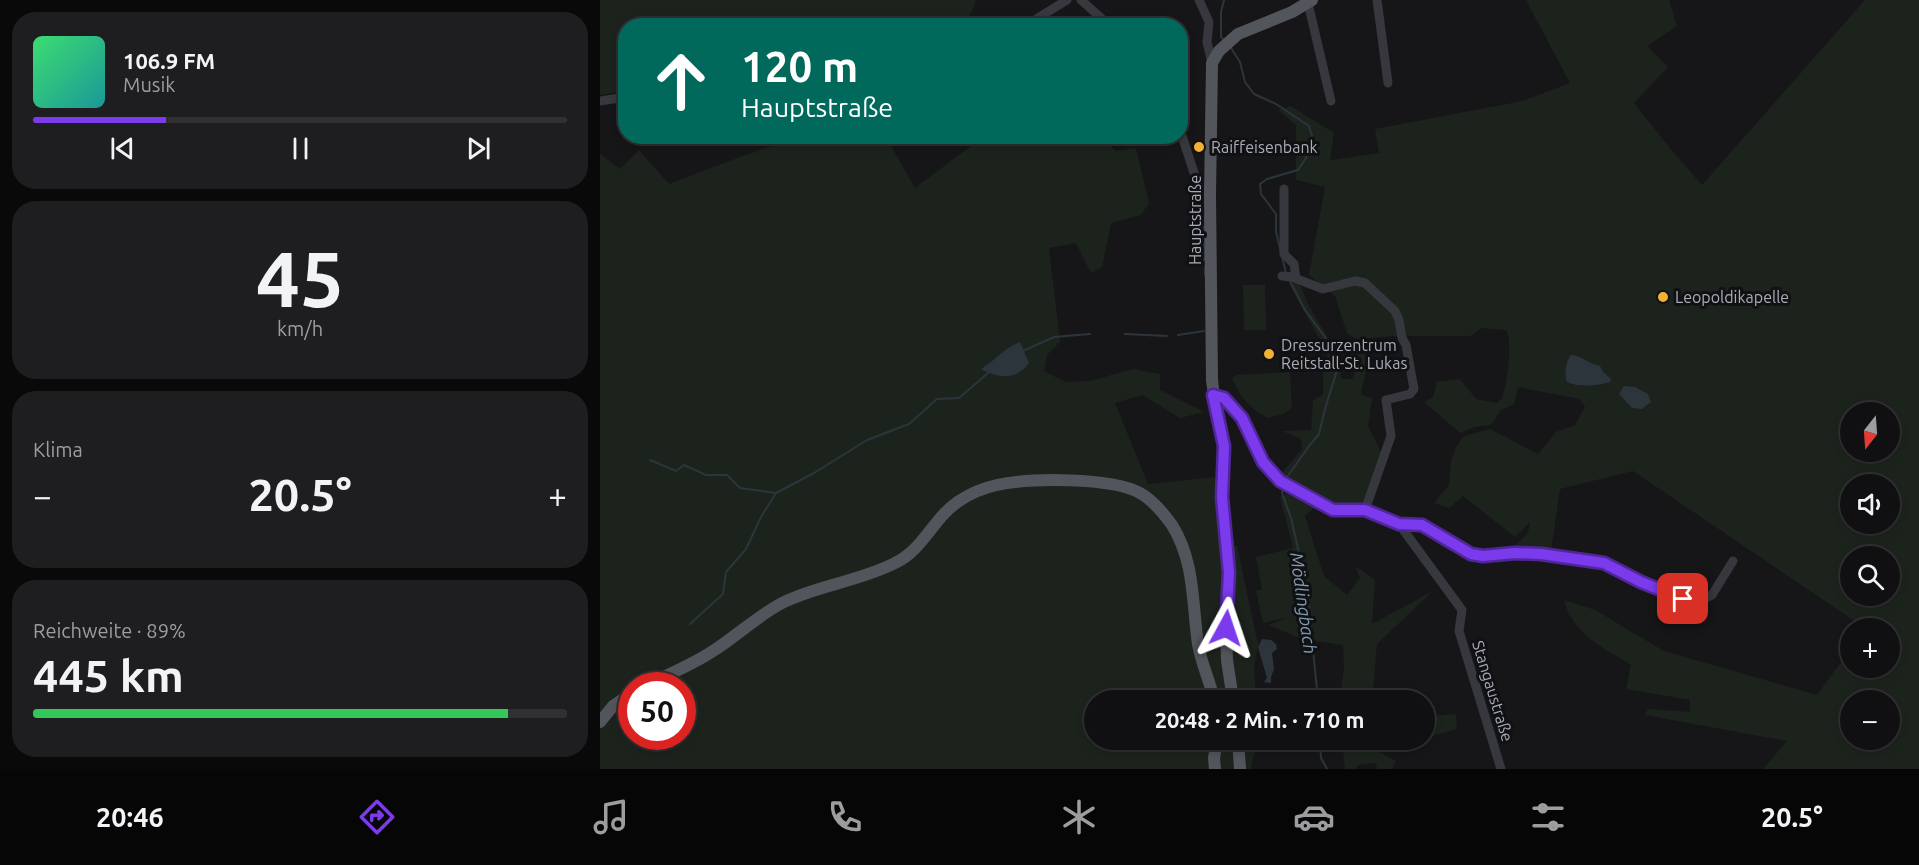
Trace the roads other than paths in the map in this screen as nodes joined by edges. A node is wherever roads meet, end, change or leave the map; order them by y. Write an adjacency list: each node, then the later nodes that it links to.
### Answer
1 (1067, 0): 6 (street)
2 (1081, 0): 7 (street)
3 (1199, 0): 8 (street)
4 (1377, 0): 9 (street)
5 (1310, 1): 8 (main road); 12 (street)
6 (1038, 18)
7 (1101, 18)
8 (1212, 63): 15 (main road, Hauptstraße)
9 (1388, 83)
10 (618, 98): 11 (street)
11 (600, 101)
12 (1331, 101)
13 (1185, 144): 15 (street)
14 (1284, 189): 17 (street)
15 (1210, 194): 18 (main road, Hauptstraße)
16 (1282, 276): 17 (street)
17 (1294, 278): 19 (street)
18 (1213, 395): 19 (street); 24 (main road, Hauptstraße)
19 (1365, 510): 20 (street)
20 (1399, 524): 21 (street); 31 (street, Stangaustraße)
21 (1733, 561)
22 (673, 672): 23 (main road)
23 (1211, 690)
24 (1232, 690)
25 (618, 703): 26 (main road)
26 (600, 722)
27 (1215, 750): 29 (main road)
28 (1239, 750): 30 (main road)
29 (1215, 769)
30 (1240, 769)
31 (1501, 769)

